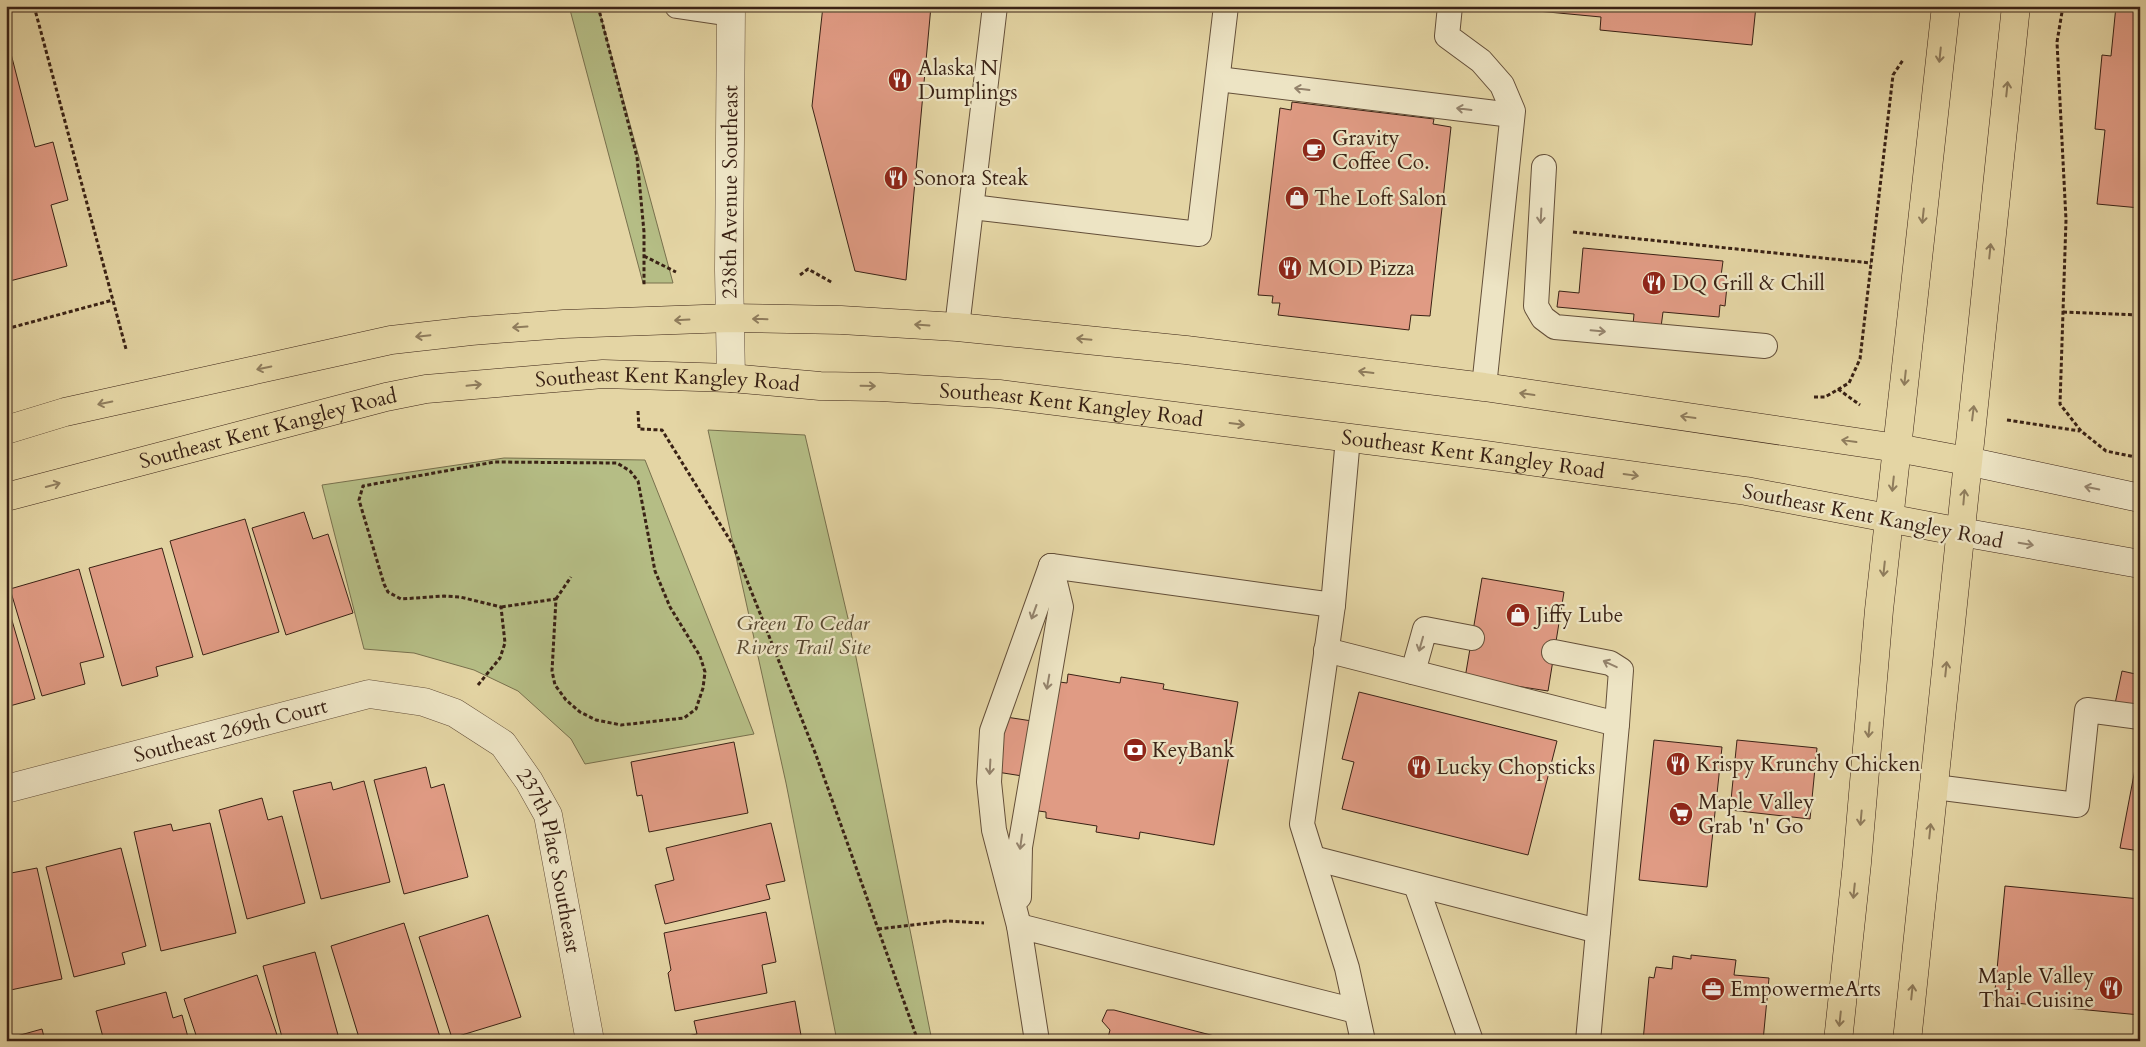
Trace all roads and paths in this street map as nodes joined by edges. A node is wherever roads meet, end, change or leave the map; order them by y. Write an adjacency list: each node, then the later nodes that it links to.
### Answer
1 (34, 6): 19 (path)
2 (598, 6): 16 (path)
3 (677, 6): 10 (lane)
4 (995, 6): 14 (lane)
5 (1226, 6): 11 (lane)
6 (1450, 6): 12 (lane)
7 (1946, 6): 33 (main road, one-way to 33)
8 (2016, 6): 35 (main road, one-way to 8)
9 (2063, 6): 20 (path)
10 (731, 10): 22 (street, 238th Avenue Southeast)
11 (1218, 79): 12 (lane, one-way to 11); 14 (lane)
12 (1512, 116): 30 (lane)
13 (1544, 167): 26 (lane, one-way to 26)
14 (972, 206): 24 (lane)
15 (1573, 223): 17 (path)
16 (644, 256): 18 (path); 23 (path)
17 (1871, 263)
18 (676, 272)
19 (113, 300): 25 (path); 27 (path)
20 (2063, 312): 21 (path); 34 (path)
21 (2140, 315)
22 (731, 318): 23 (main road, one-way to 23); 24 (main road, one-way to 22); 29 (street, 238th Avenue Southeast)
23 (644, 322): 31 (main road, one-way to 31)
24 (957, 327): 30 (main road, one-way to 24)
25 (6, 329)
26 (1765, 346)
27 (126, 349)
28 (637, 376): 29 (main road, Southeast Kent Kangley Road); 36 (main road, Southeast Kent Kangley Road, one-way to 28); 58 (path)
29 (731, 378): 32 (main road, Southeast Kent Kangley Road, one-way to 32)
30 (1484, 387): 33 (main road, one-way to 30)
31 (6, 430)
32 (1348, 438): 38 (main road, Southeast Kent Kangley Road, one-way to 38); 44 (lane)
33 (1897, 448): 35 (main road); 38 (main road, one-way to 38)
34 (2140, 458)
35 (1967, 461): 37 (street, one-way to 35); 39 (main road, one-way to 35)
36 (6, 497)
37 (2140, 498)
38 (1889, 520): 39 (main road, Southeast Kent Kangley Road); 67 (main road, one-way to 67)
39 (1961, 532): 40 (street, Southeast Kent Kangley Road, one-way to 40); 53 (main road, one-way to 39)
40 (2140, 564)
41 (1051, 566): 44 (lane); 57 (lane, one-way to 57); 57 (lane, one-way to 57)
42 (571, 577): 43 (path)
43 (556, 599): 45 (path); 45 (path)
44 (1333, 605): 47 (lane)
45 (501, 607): 50 (path)
46 (1472, 638): 49 (lane, one-way to 49)
47 (1326, 650): 49 (lane); 55 (lane)
48 (1554, 652): 52 (lane, one-way to 48)
49 (1413, 672): 52 (lane)
50 (456, 713): 54 (street, Southeast 269th Court); 61 (street, 237th Place Southeast)
51 (2140, 716): 53 (lane)
52 (1617, 724): 59 (lane)
53 (1935, 788): 68 (main road, one-way to 53)
54 (6, 790)
55 (1313, 858): 56 (lane); 60 (lane)
56 (1416, 885): 59 (lane); 65 (lane)
57 (1019, 926): 58 (path); 60 (lane); 63 (lane)
58 (878, 929): 62 (path)
59 (1598, 931): 66 (lane)
60 (1356, 1011): 64 (lane)
61 (590, 1041)
62 (918, 1041)
63 (1037, 1041)
64 (1363, 1041)
65 (1472, 1041)
66 (1588, 1041)
67 (1838, 1041)
68 (1907, 1041)

